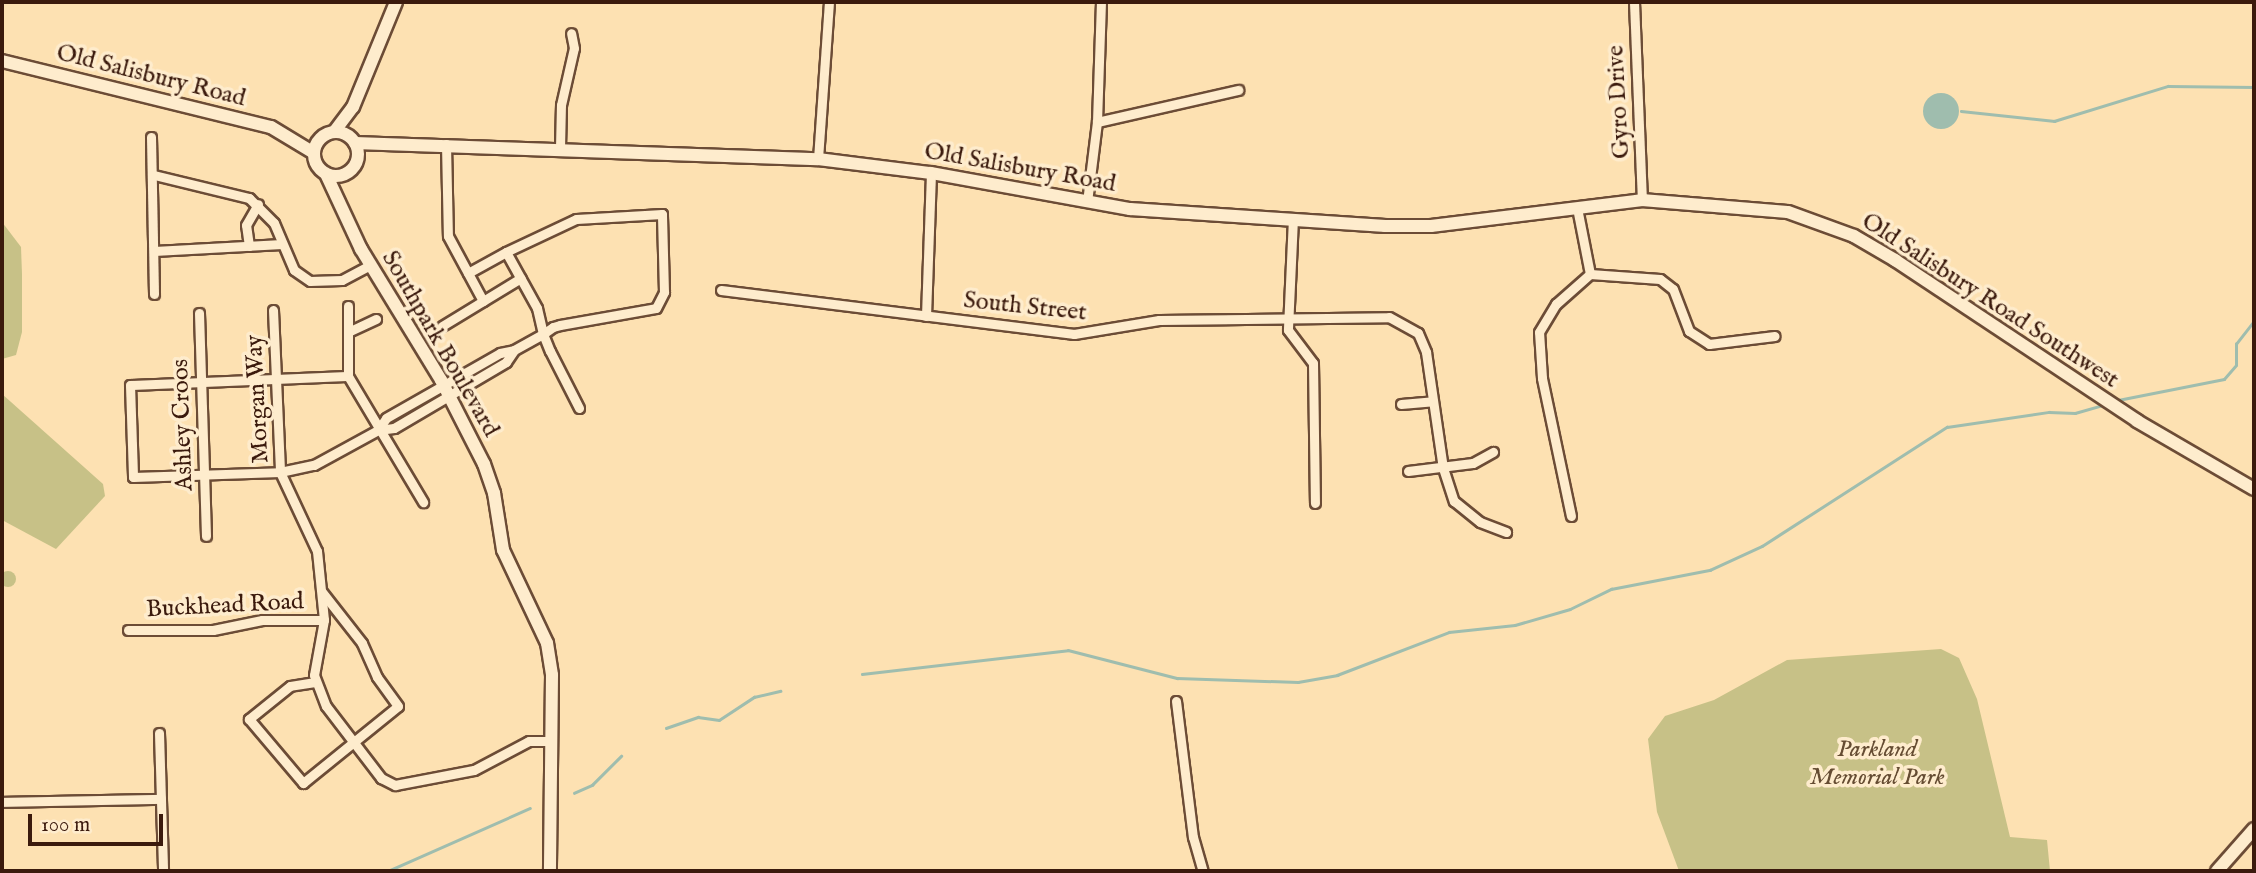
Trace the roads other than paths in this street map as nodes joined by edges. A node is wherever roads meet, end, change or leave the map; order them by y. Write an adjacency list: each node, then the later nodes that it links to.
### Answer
1 (396, 2): 8 (main road)
2 (830, 2): 19 (street)
3 (1101, 2): 9 (street)
4 (1634, 2): 24 (street, Gyro Drive)
5 (571, 33): 16 (street)
6 (2, 61): 10 (main road, Old Salisbury Road)
7 (1238, 90): 9 (street)
8 (353, 107): 11 (main road); 13 (main road)
9 (1097, 122): 25 (street)
10 (289, 134): 11 (main road, Old Salisbury Road); 17 (main road, Old Salisbury Road)
11 (329, 134): 13 (main road, Old Salisbury Road); 17 (main road)
12 (151, 137): 23 (street)
13 (352, 140): 14 (main road, Old Salisbury Road); 18 (main road)
14 (389, 144): 15 (main road, Old Salisbury Road); 18 (main road, Old Salisbury Road)
15 (446, 144): 16 (main road, Old Salisbury Road); 35 (street)
16 (560, 148): 19 (main road, Old Salisbury Road)
17 (314, 153): 21 (main road, Old Salisbury Road)
18 (358, 157): 22 (main road)
19 (818, 159): 20 (main road, Old Salisbury Road)
20 (931, 173): 25 (main road, Old Salisbury Road); 44 (street)
21 (326, 174): 22 (main road); 27 (main road, Southpark Boulevard)
22 (346, 174): 27 (main road, Southpark Boulevard)
23 (154, 175): 26 (street); 32 (street)
24 (1642, 200): 28 (main road, Old Salisbury Road); 66 (main road, Old Salisbury Road Southwest)
25 (1087, 202): 29 (main road, Old Salisbury Road)
26 (258, 204): 30 (street); 31 (street)
27 (343, 206): 34 (main road, Southpark Boulevard)
28 (1577, 208): 29 (main road, Old Salisbury Road); 36 (street)
29 (1293, 218): 45 (street)
30 (282, 244): 31 (street); 34 (street)
31 (249, 246): 32 (street)
32 (154, 251): 39 (street)
33 (506, 252): 35 (street); 37 (street); 49 (street)
34 (370, 265): 54 (main road, Southpark Boulevard)
35 (468, 273): 40 (street)
36 (1590, 274): 50 (street); 69 (street)
37 (521, 278): 40 (street); 49 (street)
38 (721, 290): 44 (street, South Street)
39 (154, 294)
40 (483, 301): 47 (street)
41 (348, 306): 48 (street)
42 (273, 310): 52 (street, Morgan Way)
43 (199, 313): 53 (street, Ashley Croos)
44 (926, 316): 45 (street, South Street)
45 (1287, 318): 55 (street, South Street); 68 (street)
46 (376, 319): 48 (street)
47 (442, 326)
48 (348, 332): 51 (street)
49 (543, 334): 54 (street); 58 (street)
50 (1775, 336)
51 (348, 376): 52 (street); 60 (street)
52 (275, 378): 53 (street); 64 (street, Morgan Way)
53 (201, 381): 65 (street, Ashley Croos); 65 (street)
54 (446, 391): 57 (street); 59 (street); 78 (main road, Southpark Boulevard)
55 (1433, 401): 56 (street); 62 (street)
56 (1401, 404)
57 (406, 407): 59 (street); 60 (street)
58 (579, 408)
59 (412, 417): 60 (street)
60 (378, 430): 64 (street); 67 (street)
61 (1493, 452): 62 (street)
62 (1443, 468): 63 (street); 70 (street)
63 (1408, 471)
64 (280, 472): 65 (street); 72 (street, Morgan Way)
65 (204, 475): 71 (street, Ashley Croos)
66 (2254, 489)
67 (423, 502)
68 (1315, 503)
69 (1570, 516)
70 (1506, 532)
71 (206, 536)
72 (322, 592): 73 (street, Morgan Way); 79 (street)
73 (324, 620): 74 (street, Buckhead Road); 75 (street, Morgan Way)
74 (128, 630)
75 (315, 682): 79 (street); 79 (street)
76 (1176, 701): 85 (street)
77 (159, 733): 80 (street)
78 (551, 741): 79 (street); 84 (main road, Southpark Boulevard)
79 (354, 743)
80 (161, 799): 81 (street); 83 (street)
81 (2, 802)
82 (2254, 829): 86 (main road)
83 (163, 871)
84 (550, 871)
85 (1203, 871)
86 (2217, 871)

